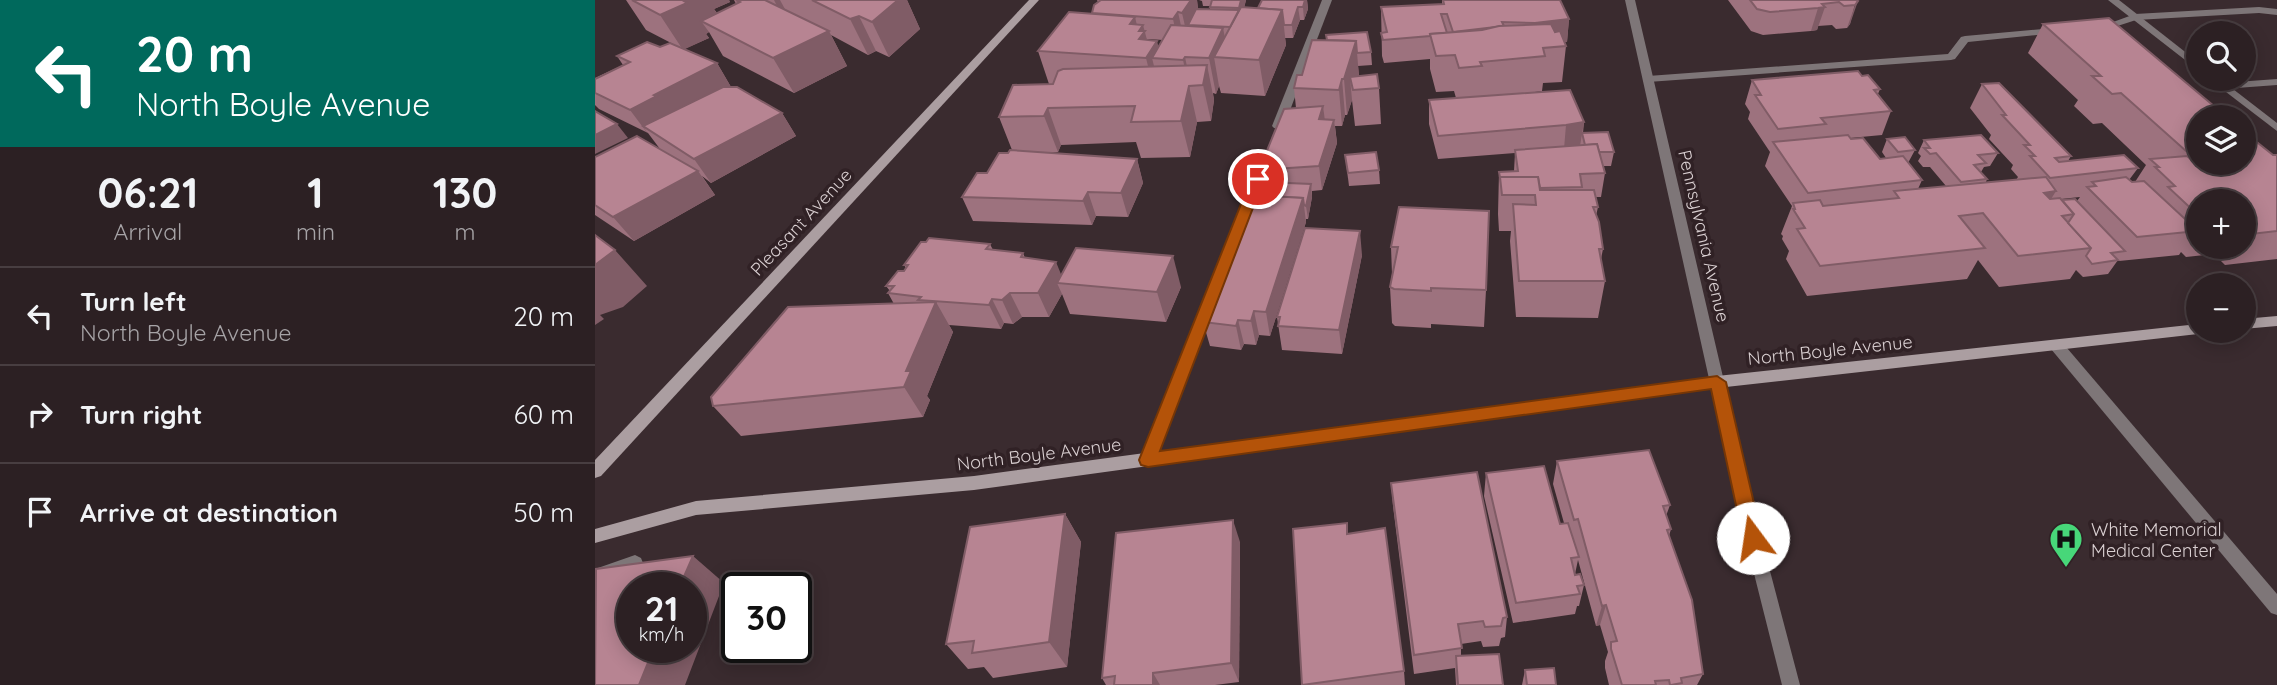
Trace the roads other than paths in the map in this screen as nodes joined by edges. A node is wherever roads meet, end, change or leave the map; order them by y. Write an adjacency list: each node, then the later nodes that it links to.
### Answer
1 (1034, 0): 21 (main road, Pleasant Avenue)
2 (1327, 0): 20 (street)
3 (1630, 0): 10 (street, Pennsylvania Avenue)
4 (2112, 0): 6 (street)
5 (2277, 12): 6 (street)
6 (2135, 17): 8 (street); 9 (street)
7 (2069, 30): 10 (street)
8 (2093, 30)
9 (2186, 57)
10 (1649, 79): 19 (street, Pennsylvania Avenue)
11 (2277, 82): 12 (street)
12 (2256, 84)
13 (2229, 91): 14 (street)
14 (2277, 128)
15 (2277, 321): 16 (main road)
16 (2256, 323)
17 (2186, 330): 18 (main road, North Boyle Avenue)
18 (2056, 345): 19 (main road, North Boyle Avenue); 25 (street)
19 (1717, 382): 20 (main road, North Boyle Avenue); 26 (street, Pennsylvania Avenue)
20 (1148, 460): 22 (main road, North Boyle Avenue)
21 (595, 471)
22 (595, 536)
23 (630, 572): 24 (street)
24 (595, 577)
25 (2277, 607)
26 (1791, 685)

